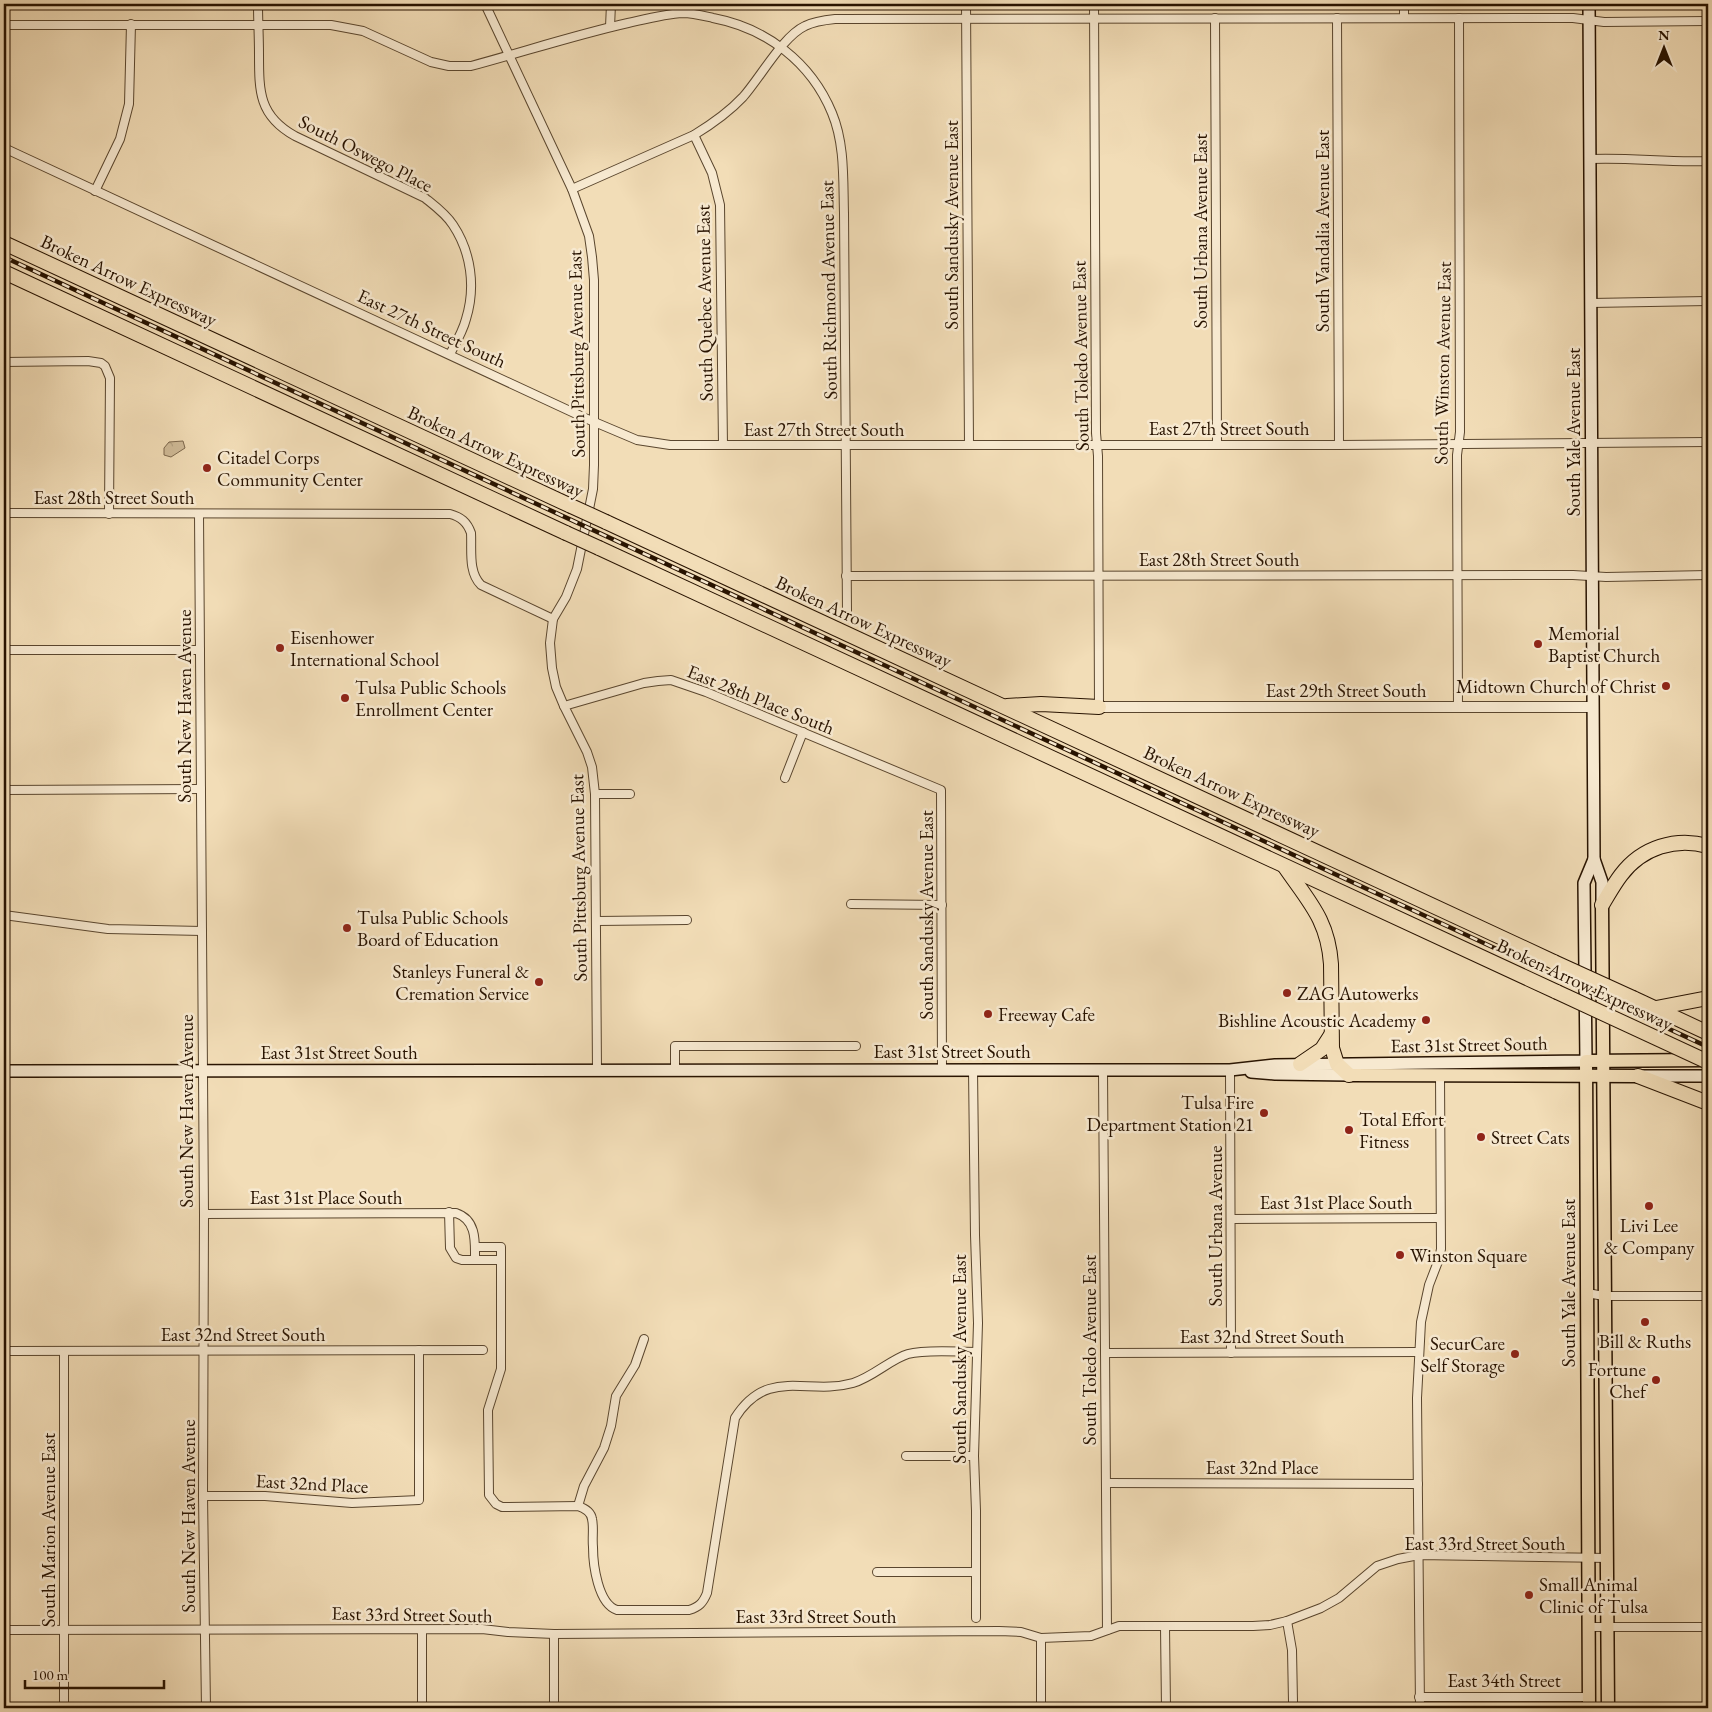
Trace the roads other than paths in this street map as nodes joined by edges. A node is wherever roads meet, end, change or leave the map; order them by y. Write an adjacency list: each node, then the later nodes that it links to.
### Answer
1 (258, 4): 18 (street, South Oswego Place)
2 (484, 4): 21 (street, South Pittsburg Avenue East)
3 (611, 4): 19 (street)
4 (966, 4): 13 (street, South Sandusky Avenue East)
5 (1094, 4): 8 (street, South Toledo Avenue East)
6 (1404, 4): 11 (street)
7 (1590, 4): 14 (main road, South Yale Avenue East)
8 (1094, 18): 9 (street); 13 (street); 36 (street, South Toledo Avenue East)
9 (1215, 18): 10 (street); 37 (street, South Urbana Avenue East)
10 (1337, 18): 11 (street); 43 (street, South Vandalia Avenue East)
11 (1404, 18): 12 (street)
12 (1459, 18): 14 (street); 38 (street, South Winston Avenue East)
13 (966, 19): 20 (street); 42 (street, South Sandusky Avenue East)
14 (1590, 20): 15 (street); 24 (main road, South Yale Avenue East)
15 (1708, 21)
16 (4, 24): 17 (street, South Richmond Avenue East)
17 (131, 24): 18 (street, South Richmond Avenue East); 27 (street)
18 (258, 24): 21 (street, South Richmond Avenue East); 32 (street, South Oswego Place)
19 (610, 27): 20 (street, South Richmond Avenue East); 21 (street, South Richmond Avenue East)
20 (782, 48): 22 (street); 41 (street, South Richmond Avenue East)
21 (508, 56): 26 (street, South Pittsburg Avenue East)
22 (694, 135): 26 (street); 40 (street, South Quebec Avenue East)
23 (4, 148): 27 (street, East 27th Street South)
24 (1590, 159): 25 (street); 31 (main road, South Yale Avenue East)
25 (1708, 161)
26 (572, 189): 34 (street, South Pittsburg Avenue East)
27 (95, 191): 32 (street, East 27th Street South)
28 (4, 243): 57 (highway, Broken Arrow Expressway, bridge)
29 (4, 272): 70 (highway, Broken Arrow Expressway, bridge)
30 (1708, 301): 31 (street)
31 (1591, 303): 39 (main road, South Yale Avenue East)
32 (450, 354): 34 (street, East 27th Street South)
33 (4, 362): 45 (street)
34 (594, 422): 40 (street, East 27th Street South); 53 (street, South Pittsburg Avenue East)
35 (1708, 442): 39 (street, East 27th Street South)
36 (1097, 444): 37 (street, East 27th Street South); 42 (street, East 27th Street South); 50 (street, South Toledo Avenue East)
37 (1217, 444): 43 (street, East 27th Street South)
38 (1459, 444): 39 (street, East 27th Street South); 43 (street, East 27th Street South); 47 (street, South Winston Avenue East)
39 (1592, 444): 51 (main road, South Yale Avenue East)
40 (723, 445): 41 (street, East 27th Street South)
41 (846, 445): 42 (street, East 27th Street South); 49 (street, South Richmond Avenue East)
42 (969, 445)
43 (1339, 445)
44 (4, 513): 45 (street, East 28th Street South)
45 (109, 514): 46 (street, East 28th Street South)
46 (199, 514): 53 (street, East 28th Street South); 55 (street, South New Haven Avenue)
47 (1457, 575): 50 (street, East 28th Street South); 51 (street, East 28th Street South); 60 (street, South Winston Avenue East)
48 (1708, 575): 51 (street, East 28th Street South)
49 (846, 576): 50 (street, East 28th Street South); 52 (street, South Richmond Avenue East)
50 (1099, 576): 58 (street, South Toledo Avenue East)
51 (1592, 576): 59 (main road, South Yale Avenue East)
52 (847, 612)
53 (553, 618): 56 (street, South Pittsburg Avenue East)
54 (4, 650): 55 (street)
55 (200, 650): 63 (street, South New Haven Avenue)
56 (564, 706): 61 (street, East 28th Place South); 66 (street, South Pittsburg Avenue East)
57 (1004, 706): 58 (highway); 79 (highway, Broken Arrow Expressway, bridge)
58 (1099, 707): 60 (street, East 29th Street South)
59 (1593, 707): 60 (street, East 29th Street South); 69 (main road, South Yale Avenue East)
60 (1458, 708)
61 (802, 732): 62 (street); 65 (street, East 28th Place South)
62 (785, 778)
63 (201, 789): 64 (street); 77 (street, South New Haven Avenue)
64 (4, 790)
65 (941, 790): 72 (street, South Sandusky Avenue East)
66 (596, 794): 67 (street); 75 (street, South Pittsburg Avenue East)
67 (630, 794)
68 (1708, 846): 73 (highway)
69 (1594, 859): 73 (main road, South Yale Avenue East); 84 (main road, South Yale Avenue East)
70 (1284, 866): 81 (highway); 85 (highway, Broken Arrow Expressway, bridge)
71 (851, 904): 72 (street)
72 (942, 905): 88 (street, South Sandusky Avenue East)
73 (1602, 905): 83 (main road, South Yale Avenue East)
74 (4, 915): 77 (street)
75 (597, 920): 76 (street); 92 (street, South Pittsburg Avenue East)
76 (687, 920)
77 (202, 931): 91 (street, South New Haven Avenue)
78 (1708, 998): 79 (highway)
79 (1656, 1008): 80 (highway, Broken Arrow Expressway)
80 (1708, 1033)
81 (1331, 1034): 86 (highway); 87 (highway)
82 (856, 1046): 93 (street, East 31st Street South)
83 (1603, 1060): 84 (main road, East 31st Street South); 85 (main road, East 31st Street South); 98 (main road, South Yale Avenue East)
84 (1586, 1061): 87 (main road, East 31st Street South); 101 (main road, South Yale Avenue East)
85 (1708, 1061)
86 (1300, 1064): 87 (main road, East 31st Street South); 90 (main road, East 31st Street South)
87 (1337, 1064): 96 (highway)
88 (942, 1070): 89 (main road, East 31st Street South); 93 (main road, East 31st Street South)
89 (973, 1070): 94 (main road, East 31st Street South); 119 (street, South Sandusky Avenue East)
90 (1230, 1070): 94 (main road, East 31st Street South); 96 (main road, East 31st Street South); 106 (street, South Urbana Avenue)
91 (202, 1071): 92 (main road, East 31st Street South); 95 (main road, East 31st Street South); 104 (street, South New Haven Avenue)
92 (597, 1071): 93 (main road, East 31st Street South)
93 (675, 1071)
94 (1103, 1071): 121 (street, South Toledo Avenue East)
95 (4, 1072)
96 (1349, 1075): 97 (main road, East 31st Street South)
97 (1440, 1076): 101 (main road, East 31st Street South); 105 (street)
98 (1604, 1076): 99 (main road, East 31st Street South); 101 (main road, East 31st Street South); 111 (main road, South Yale Avenue East)
99 (1638, 1076): 100 (main road, East 31st Street South); 102 (highway)
100 (1708, 1076)
101 (1587, 1077): 110 (main road, South Yale Avenue East)
102 (1708, 1103)
103 (449, 1212): 104 (street, East 31st Place South); 107 (street, East 31st Place South); 108 (street)
104 (204, 1214): 114 (street, South New Haven Avenue)
105 (1440, 1218): 106 (street, East 31st Place South); 120 (street)
106 (1232, 1219): 122 (street, South Urbana Avenue)
107 (475, 1247): 108 (street, East 31st Place South); 109 (street)
108 (475, 1260): 109 (street)
109 (501, 1260): 128 (street)
110 (1587, 1293): 111 (street); 130 (main road, South Yale Avenue East)
111 (1604, 1296): 112 (street); 131 (main road, South Yale Avenue East)
112 (1708, 1296)
113 (644, 1339): 128 (street)
114 (204, 1350): 115 (street, East 32nd Street South); 118 (street, East 32nd Street South); 127 (street, South New Haven Avenue)
115 (419, 1350): 116 (street, East 32nd Street South); 127 (street, East 32nd Place)
116 (483, 1350)
117 (4, 1351): 118 (street, East 32nd Street South)
118 (64, 1351): 140 (street, South Marion Avenue East)
119 (977, 1352): 124 (street, South Sandusky Avenue East); 128 (street)
120 (1418, 1352): 122 (street, East 32nd Street South); 126 (street)
121 (1105, 1353): 122 (street, East 32nd Street South); 125 (street, South Toledo Avenue East)
122 (1231, 1353)
123 (906, 1456): 124 (street)
124 (974, 1456): 133 (street, South Sandusky Avenue East)
125 (1106, 1483): 126 (street, East 32nd Place); 144 (street, South Toledo Avenue East)
126 (1418, 1484): 129 (street)
127 (202, 1496): 142 (street, South New Haven Avenue)
128 (578, 1506)
129 (1419, 1555): 130 (street, East 33rd Street South); 135 (street, East 33rd Street South); 147 (street)
130 (1587, 1558): 131 (street, East 33rd Street South); 137 (main road, South Yale Avenue East)
131 (1608, 1558): 139 (main road, South Yale Avenue East)
132 (877, 1572): 133 (street)
133 (976, 1572): 134 (street, South Sandusky Avenue East)
134 (976, 1618)
135 (1287, 1621): 136 (street, East 33rd Street South); 148 (street)
136 (1165, 1627): 144 (street, East 33rd Street South); 155 (street)
137 (1588, 1627): 139 (street); 149 (main road, South Yale Avenue East)
138 (1708, 1627): 139 (street)
139 (1608, 1628): 158 (main road, South Yale Avenue East)
140 (64, 1629): 141 (street, East 33rd Street South); 142 (street, East 33rd Street South); 150 (street, South Marion Avenue East)
141 (4, 1630)
142 (205, 1630): 143 (street, East 33rd Street South); 151 (street, South New Haven Avenue)
143 (422, 1630): 145 (street, East 33rd Street South); 152 (street)
144 (1107, 1630): 146 (street, East 33rd Street South)
145 (554, 1634): 146 (street, East 33rd Street South); 153 (street)
146 (1041, 1638): 154 (street)
147 (1420, 1697): 149 (street, East 34th Street); 156 (street)
148 (1293, 1702)
149 (1589, 1702): 157 (main road)
150 (64, 1708)
151 (206, 1708)
152 (422, 1708)
153 (554, 1708)
154 (1041, 1708)
155 (1166, 1708)
156 (1420, 1708)
157 (1600, 1708)
158 (1608, 1708)

